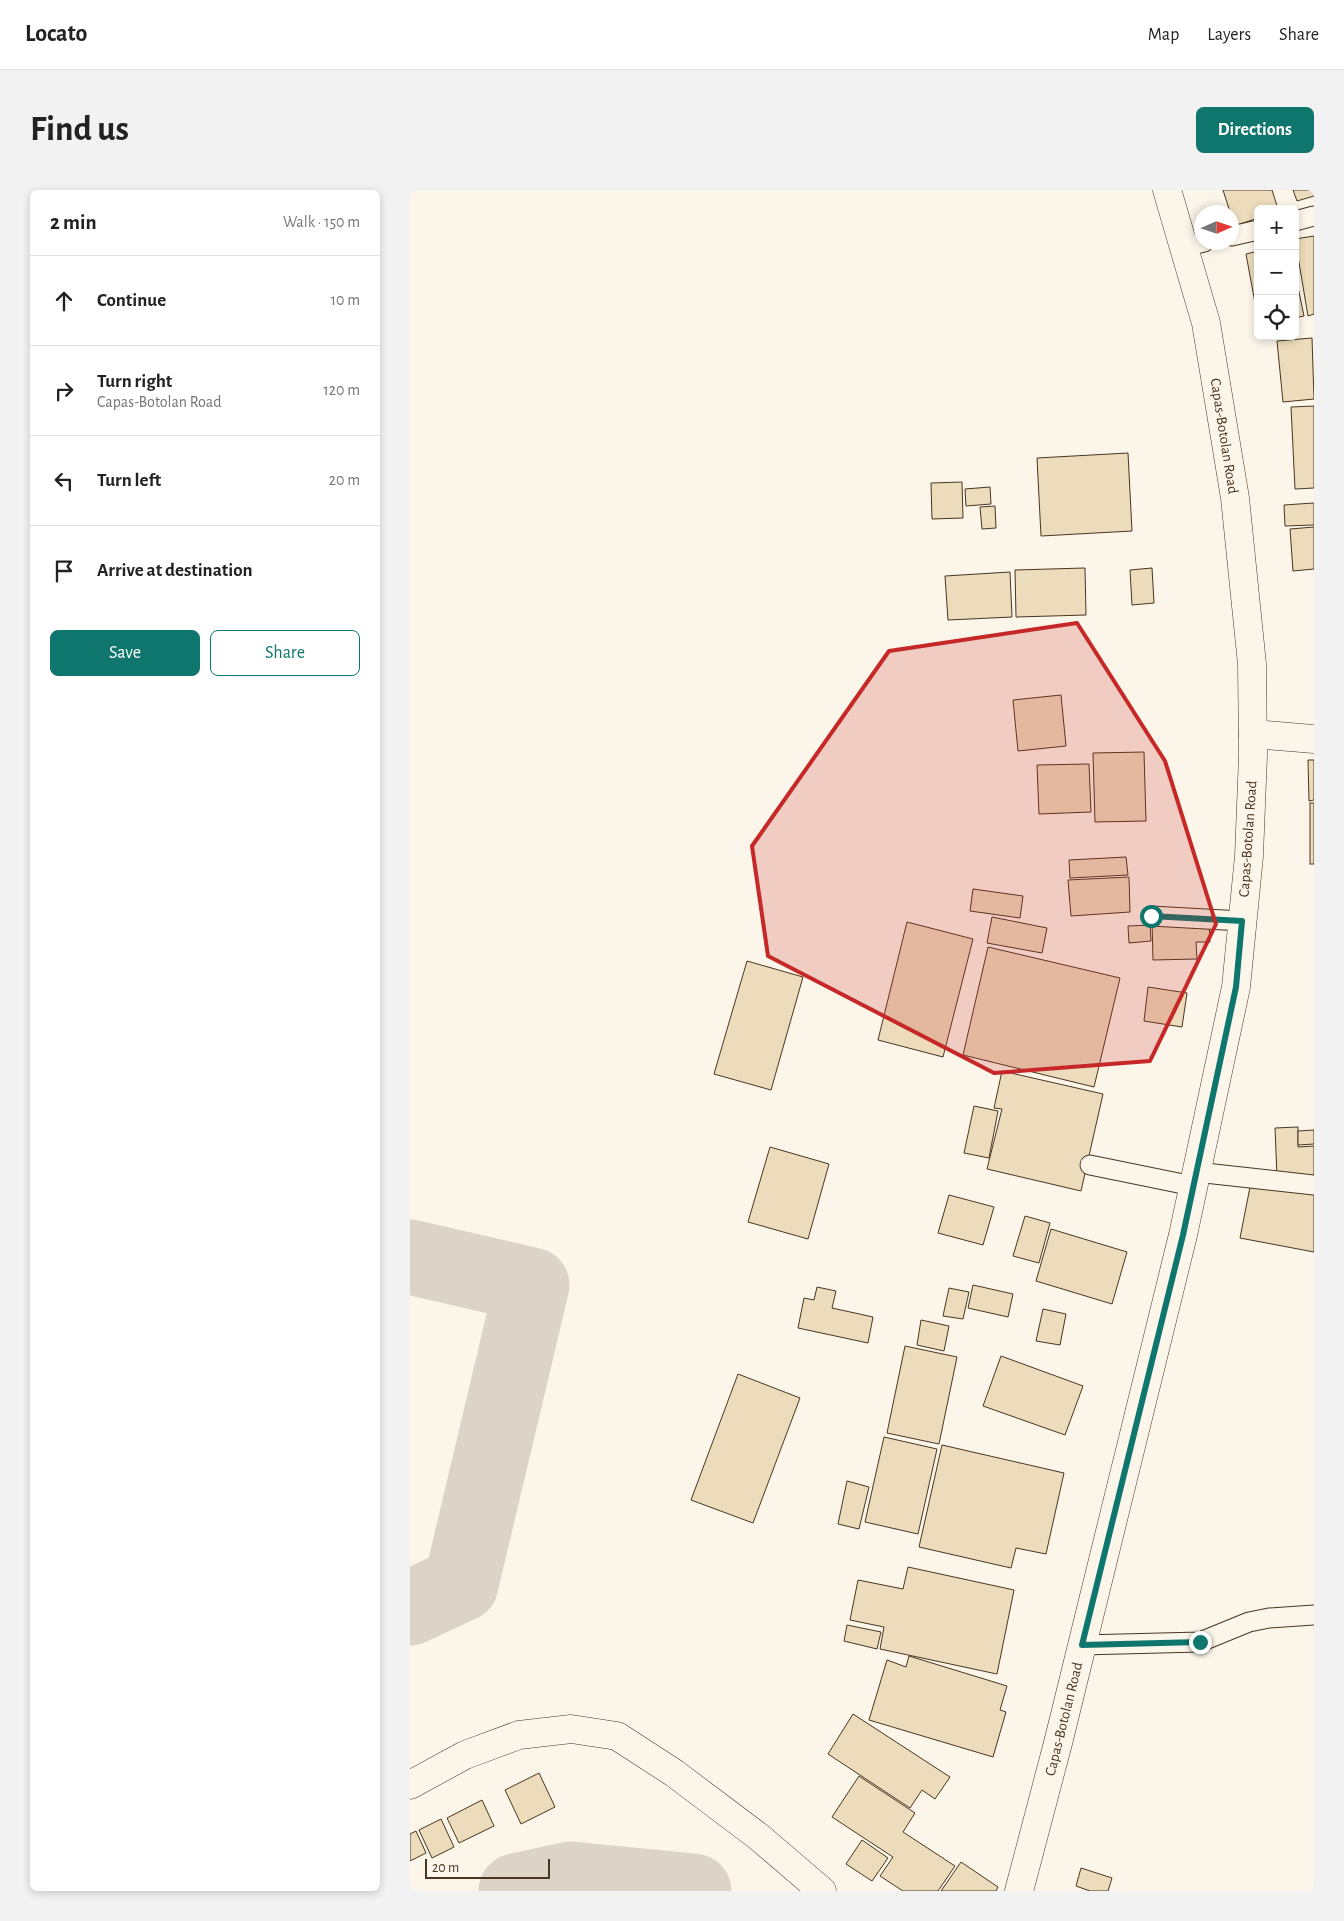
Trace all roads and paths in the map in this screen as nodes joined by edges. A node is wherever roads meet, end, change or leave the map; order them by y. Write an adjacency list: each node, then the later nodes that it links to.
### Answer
1 (1167, 190): 6 (main road, Capas-Botolan Road)
2 (1314, 216): 3 (lane)
3 (1299, 220)
4 (1254, 231): 5 (lane)
5 (1239, 234)
6 (1194, 245)
7 (1195, 250): 8 (main road, Capas-Botolan Road)
8 (1253, 734): 9 (main road); 11 (main road, Capas-Botolan Road)
9 (1314, 739)
10 (1151, 916): 11 (lane)
11 (1242, 921): 13 (main road, Capas-Botolan Road)
12 (1090, 1165): 13 (lane)
13 (1195, 1179): 14 (lane); 16 (main road, Capas-Botolan Road)
14 (1314, 1185)
15 (1314, 1615): 16 (lane)
16 (1082, 1645): 19 (main road, Capas-Botolan Road)
17 (410, 1784): 18 (main road)
18 (822, 1891)
19 (1019, 1891)

